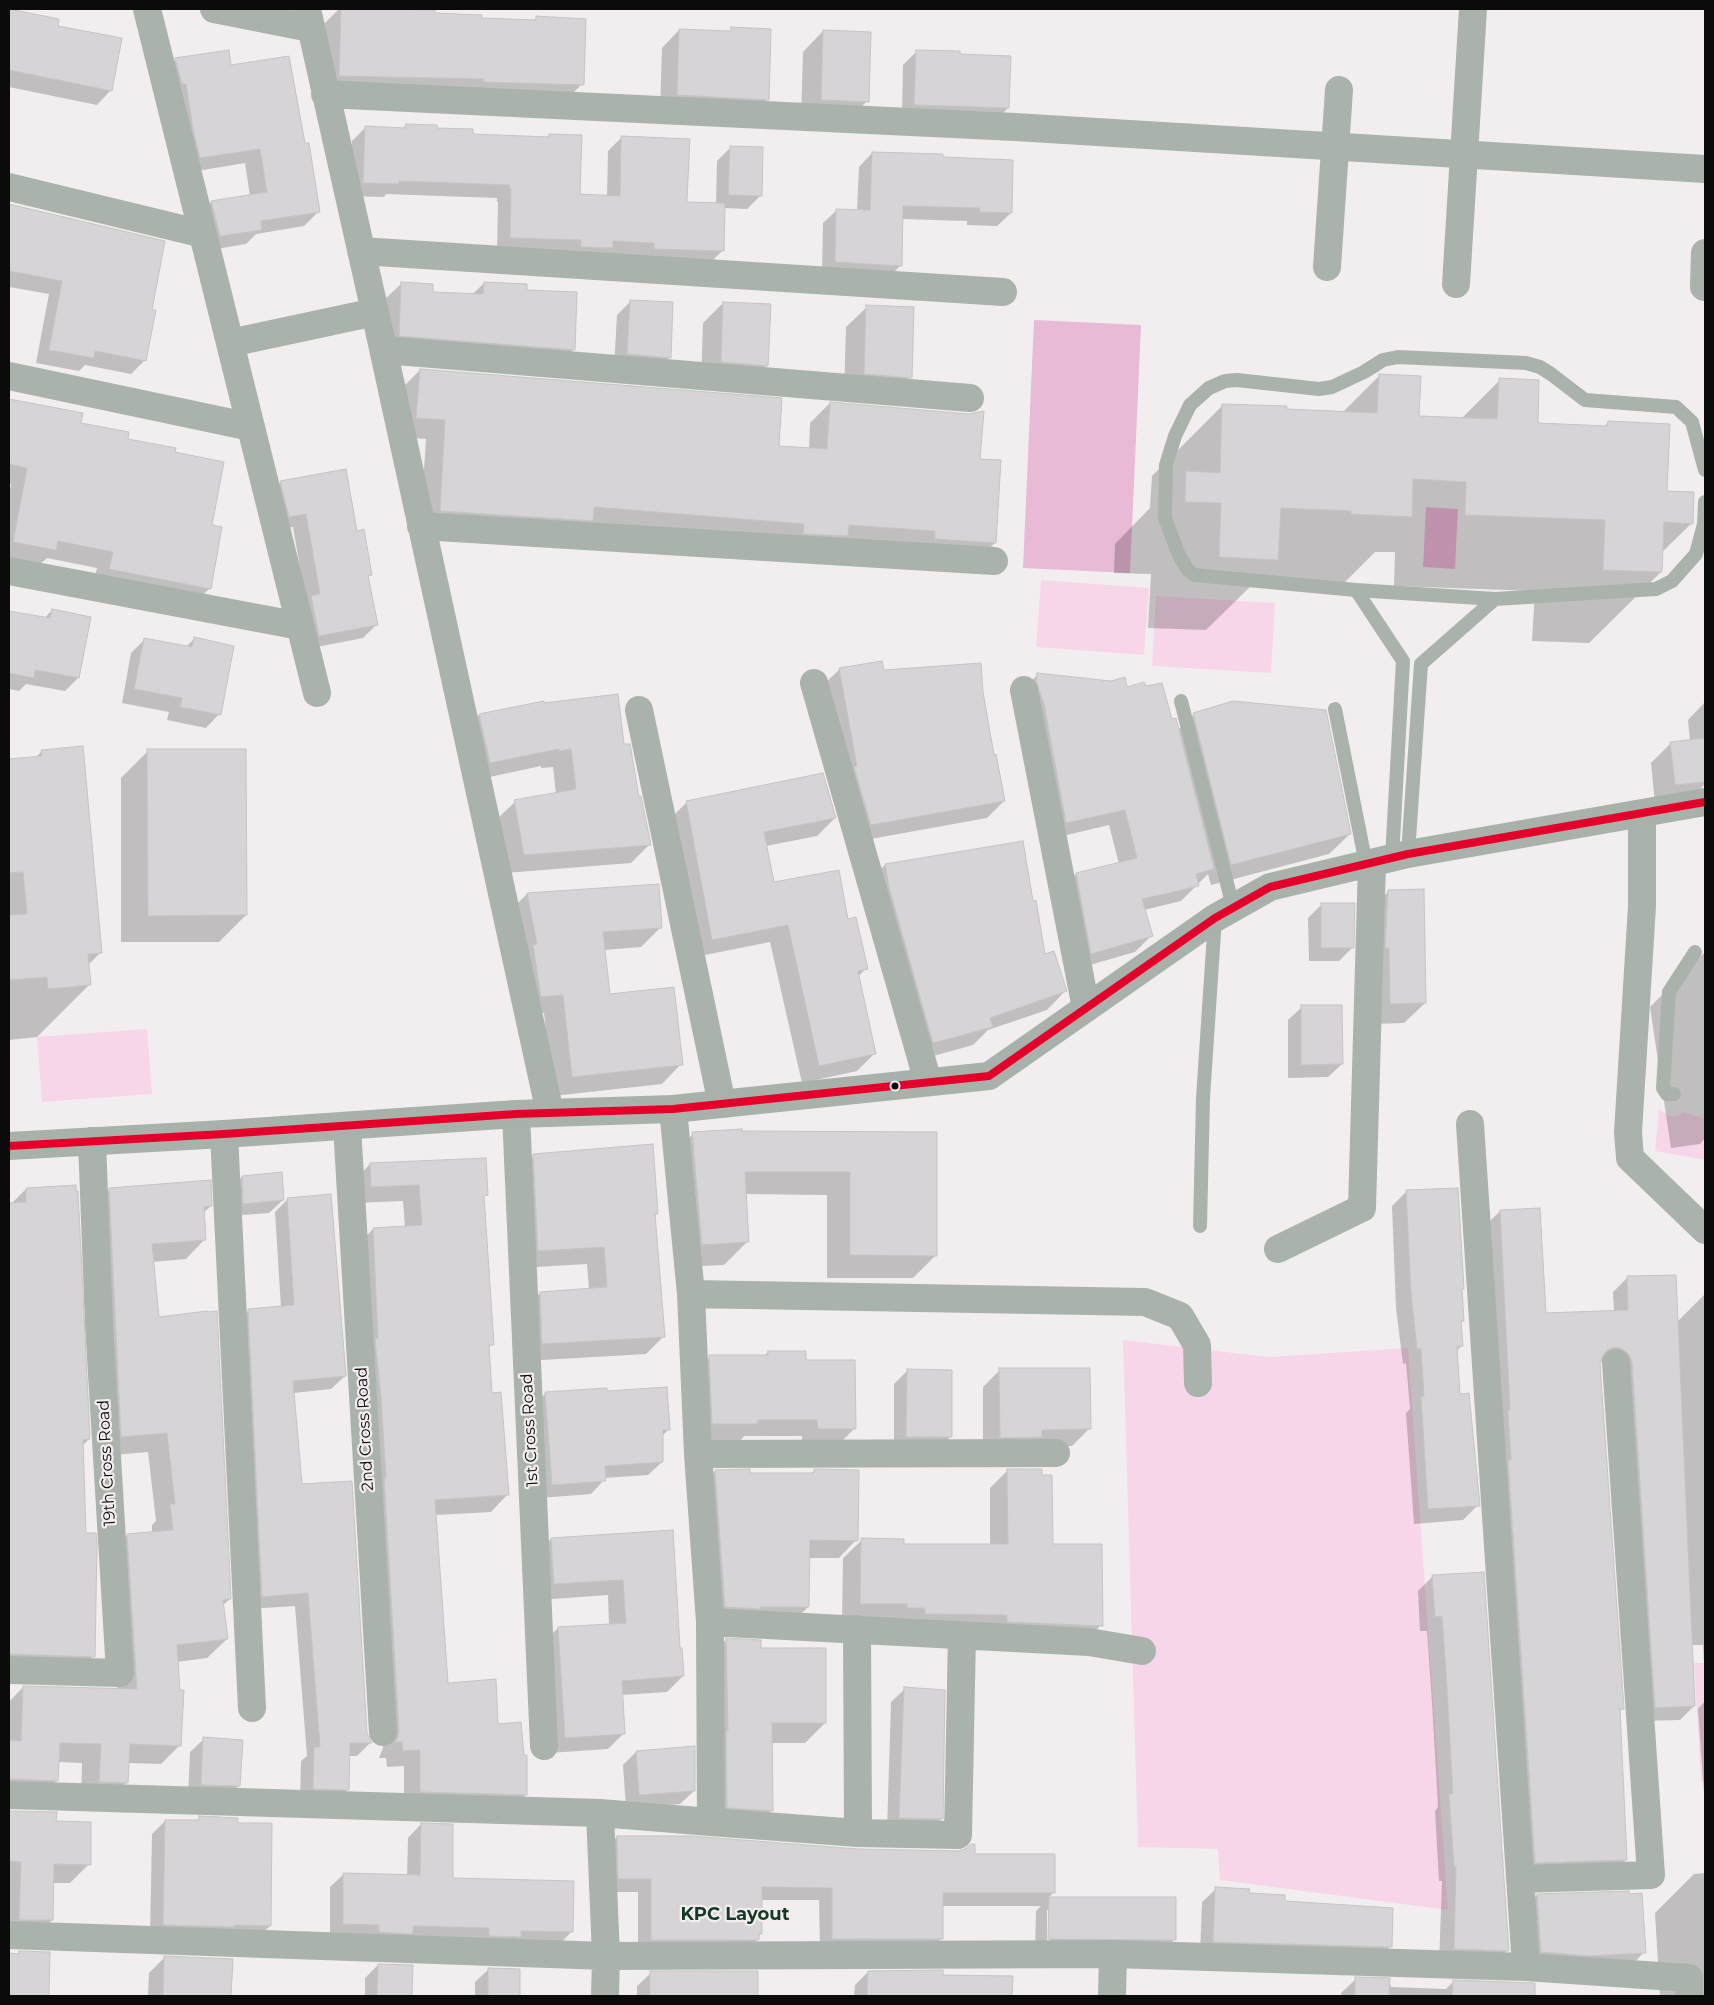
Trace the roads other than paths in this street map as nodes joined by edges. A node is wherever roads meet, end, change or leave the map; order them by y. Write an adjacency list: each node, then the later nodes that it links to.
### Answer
1 (147, 9): 11 (street)
2 (214, 9): 4 (street)
3 (1473, 9): 8 (street)
4 (309, 18): 6 (street)
5 (1339, 90): 7 (street)
6 (325, 94): 7 (street); 12 (street)
7 (1334, 145): 8 (street); 14 (street)
8 (1463, 154): 9 (street); 15 (street)
9 (1705, 169)
10 (9, 187): 11 (street)
11 (203, 234): 19 (street)
12 (361, 251): 17 (street); 18 (street)
13 (1705, 253): 16 (street)
14 (1327, 267)
15 (1456, 284)
16 (1704, 287)
17 (1003, 292)
18 (376, 312): 19 (street); 20 (street)
19 (230, 343): 23 (street)
20 (384, 350): 22 (street); 26 (street)
21 (9, 376): 23 (street)
22 (970, 398)
23 (251, 428): 31 (street)
24 (1705, 470): 29 (lane)
25 (1705, 502): 30 (lane)
26 (421, 526): 27 (street); 50 (street)
27 (994, 561)
28 (9, 571): 31 (street)
29 (1356, 590): 30 (lane); 32 (lane)
30 (1495, 599): 33 (lane)
31 (300, 626): 36 (street)
32 (1403, 662): 33 (lane); 42 (lane)
33 (1421, 664): 42 (lane)
34 (814, 683): 46 (street)
35 (1024, 690): 45 (street)
36 (317, 693)
37 (1180, 701): 43 (lane)
38 (1335, 709): 42 (lane)
39 (639, 710): 48 (street)
40 (1705, 802): 41 (main road)
41 (1642, 814): 42 (main road); 58 (street)
42 (1384, 860): 43 (main road); 59 (street)
43 (1224, 912): 45 (main road); 57 (lane)
44 (1694, 952): 47 (lane)
45 (1086, 1008): 46 (main road)
46 (928, 1082): 48 (main road)
47 (1674, 1094)
48 (722, 1104): 49 (main road)
49 (673, 1109): 50 (main road); 60 (street)
50 (550, 1113): 51 (main road)
51 (516, 1114): 53 (main road); 72 (street, 1st Cross Road)
52 (1470, 1124): 77 (street)
53 (347, 1126): 54 (main road); 71 (street, 2nd Cross Road)
54 (224, 1134): 55 (main road); 70 (street)
55 (92, 1141): 56 (main road); 69 (street, 19th Cross Road)
56 (9, 1146)
57 (1200, 1226)
58 (1705, 1230)
59 (1278, 1249)
60 (691, 1294): 62 (street); 64 (street)
61 (1616, 1363): 77 (street)
62 (1198, 1383)
63 (1056, 1453): 64 (street)
64 (698, 1454): 65 (street)
65 (710, 1622): 66 (street); 75 (street)
66 (857, 1629): 67 (street); 76 (street)
67 (962, 1635): 68 (street); 76 (street)
68 (1142, 1651)
69 (9, 1670)
70 (252, 1708)
71 (383, 1732)
72 (544, 1746)
73 (9, 1795): 74 (street)
74 (600, 1813): 75 (street); 80 (street)
75 (711, 1822): 76 (street)
76 (858, 1832)
77 (1520, 1880): 81 (street)
78 (9, 1934): 80 (street)
79 (1112, 1954): 80 (street); 81 (street); 83 (street)
80 (606, 1956): 82 (street)
81 (1526, 1967): 84 (street)
82 (605, 1996)
83 (1112, 1996)
84 (1689, 1996)

